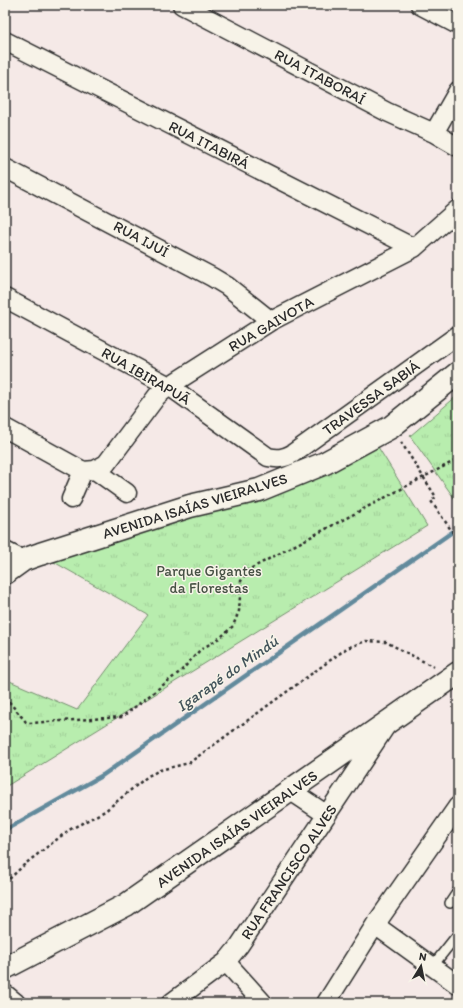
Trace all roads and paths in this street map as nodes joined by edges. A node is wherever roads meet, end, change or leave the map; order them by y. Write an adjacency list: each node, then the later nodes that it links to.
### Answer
1 (182, 5): 6 (street, RUA ITABORAÍ)
2 (420, 5): 3 (street)
3 (458, 25)
4 (5, 41): 10 (street, RUA ITABIRÁ)
5 (458, 91): 6 (street)
6 (434, 133): 7 (street, RUA ITABORAÍ)
7 (458, 147)
8 (5, 168): 12 (street, RUA IJUÍ)
9 (458, 209): 10 (street, RUA GAIVOTA)
10 (414, 248): 12 (street, RUA GAIVOTA)
11 (5, 298): 15 (street, RUA IBIRAPUÃ)
12 (271, 321): 15 (street, RUA GAIVOTA)
13 (458, 335): 18 (street, TRAVESSA SABIÁ)
14 (458, 373): 16 (main road, AVENIDA ISAÍAS VIEIRALVES)
15 (169, 386): 18 (street, RUA IBIRAPUÃ); 20 (street, RUA GAIVOTA)
16 (391, 427): 21 (path); 25 (main road, AVENIDA ISAÍAS VIEIRALVES)
17 (5, 428): 20 (street)
18 (282, 459)
19 (458, 459): 21 (path)
20 (95, 468): 22 (street); 23 (street, RUA GAIVOTA)
21 (422, 477): 24 (path); 28 (path)
22 (127, 493)
23 (71, 499)
24 (458, 540)
25 (14, 556): 26 (main road, AVENIDA ISAÍAS VIEIRALVES)
26 (5, 573)
27 (456, 677): 29 (main road, AVENIDA ISAÍAS VIEIRALVES); 33 (path)
28 (5, 697)
29 (387, 724): 30 (main road, AVENIDA ISAÍAS VIEIRALVES); 32 (street, RUA FRANCISCO ALVES)
30 (291, 791): 32 (street); 39 (main road, AVENIDA ISAÍAS VIEIRALVES)
31 (458, 806): 36 (street)
32 (328, 815): 38 (street, RUA FRANCISCO ALVES)
33 (5, 883)
34 (458, 891): 35 (lane)
35 (450, 903)
36 (375, 925): 40 (street); 46 (street)
37 (458, 934): 40 (lane)
38 (226, 962): 44 (street, RUA FRANCISCO ALVES); 45 (street)
39 (5, 968)
40 (431, 968): 41 (street)
41 (458, 985)
42 (5, 994): 43 (street)
43 (16, 1003)
44 (171, 1003)
45 (263, 1003)
46 (326, 1003)

